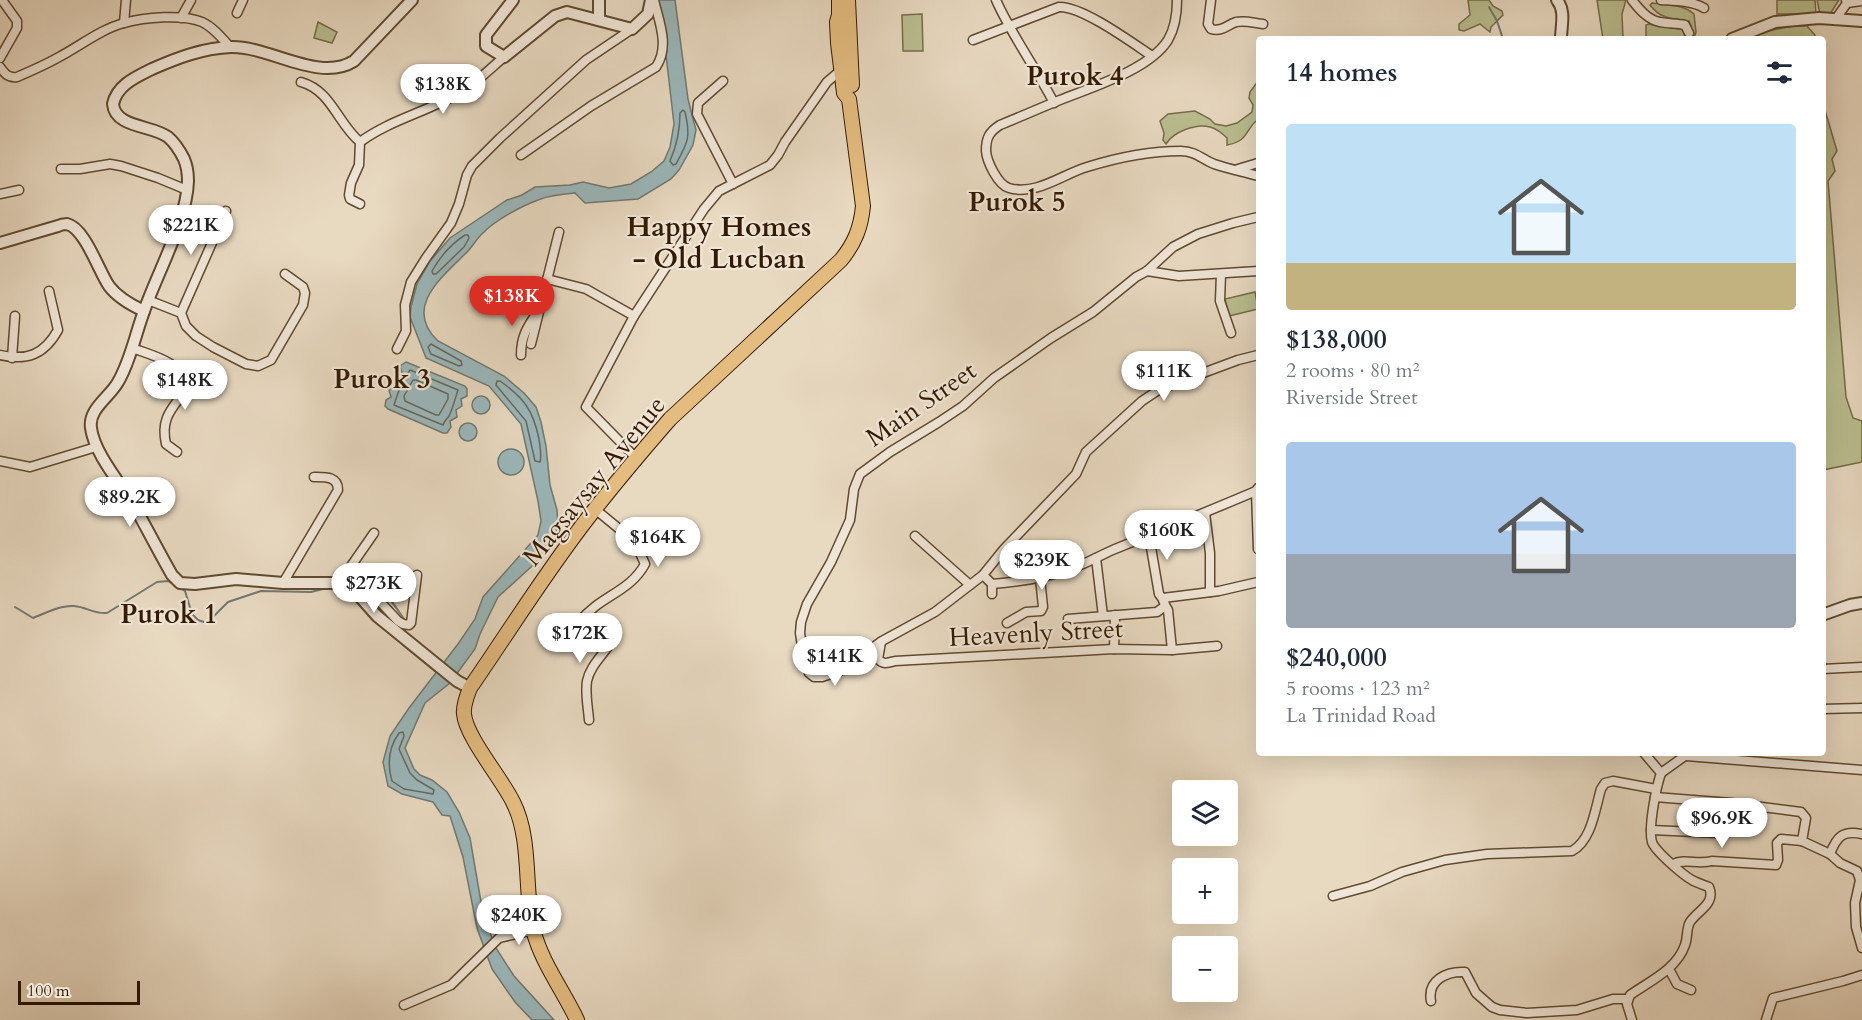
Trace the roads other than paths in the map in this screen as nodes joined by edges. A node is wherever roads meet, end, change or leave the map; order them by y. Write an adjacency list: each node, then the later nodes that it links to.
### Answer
1 (2, 0): 38 (street)
2 (126, 0): 27 (street)
3 (191, 0): 22 (street)
4 (243, 0): 21 (street)
5 (412, 0): 35 (street)
6 (513, 0): 37 (street)
7 (599, 0): 24 (street)
8 (652, 0): 30 (street); 46 (street)
9 (831, 0): 23 (highway)
10 (839, 0): 23 (highway, Magsaysay Avenue)
11 (848, 0): 43 (highway, Magsaysay Avenue)
12 (996, 0): 29 (street)
13 (1177, 0): 36 (street)
14 (1211, 0): 28 (street)
15 (1557, 0): 32 (street)
16 (1632, 0): 31 (street)
17 (1661, 0): 20 (street)
18 (1862, 1): 19 (street)
19 (1846, 2): 25 (street)
20 (1704, 8)
21 (237, 13)
22 (181, 18): 27 (street); 35 (street)
23 (838, 18): 40 (highway, Magsaysay Avenue)
24 (599, 20): 30 (street); 37 (street)
25 (1835, 20): 26 (street); 33 (street)
26 (1862, 21)
27 (124, 22): 39 (street)
28 (1263, 24)
29 (1009, 25): 34 (street); 36 (street); 44 (street)
30 (632, 30): 75 (street)
31 (1689, 33)
32 (1561, 36)
33 (1739, 36)
34 (973, 40)
35 (230, 47): 53 (street)
36 (1152, 56): 44 (street)
37 (504, 57): 45 (street)
38 (0, 58)
39 (0, 67)
40 (841, 70): 43 (highway, Magsaysay Avenue); 51 (street)
41 (723, 81): 51 (street)
42 (301, 82): 45 (street)
43 (849, 99): 82 (highway, Magsaysay Avenue)
44 (1054, 103): 49 (street)
45 (360, 142): 55 (street)
46 (521, 155)
47 (1256, 164): 49 (street)
48 (61, 169): 53 (street)
49 (1235, 170): 50 (street)
50 (1256, 175)
51 (733, 184): 71 (street)
52 (19, 190): 54 (street)
53 (187, 190): 66 (street)
54 (0, 194)
55 (360, 204)
56 (226, 211): 69 (street)
57 (1256, 217): 60 (street, Main Street)
58 (559, 232): 64 (street)
59 (0, 243): 68 (street)
60 (1147, 271): 63 (street); 110 (street, Main Street)
61 (1256, 271): 63 (street)
62 (285, 274): 69 (street)
63 (1221, 274): 72 (street)
64 (547, 279): 67 (street); 71 (street)
65 (49, 291): 79 (street)
66 (148, 300): 68 (street); 69 (street)
67 (539, 310): 73 (street); 77 (street)
68 (144, 312): 74 (street)
69 (181, 313)
70 (15, 316): 79 (street)
71 (634, 316): 82 (street)
72 (1231, 333)
73 (531, 344)
74 (132, 348): 80 (street); 81 (street)
75 (397, 349)
76 (0, 355): 79 (street)
77 (521, 355)
78 (1256, 356): 93 (street)
79 (12, 358)
80 (96, 447): 83 (street); 97 (street)
81 (177, 452)
82 (636, 458): 86 (highway, Magsaysay Avenue)
83 (0, 461)
84 (314, 477): 97 (street)
85 (1256, 490): 87 (street)
86 (595, 509): 116 (highway, Magsaysay Avenue); 119 (street)
87 (1205, 513): 90 (street); 101 (street)
88 (374, 533): 95 (street)
89 (915, 536): 99 (street)
90 (1149, 536): 91 (street); 103 (street)
91 (1096, 558): 94 (street); 107 (street)
92 (417, 575): 100 (street)
93 (983, 575): 98 (street); 99 (street)
94 (1040, 578): 98 (street); 109 (street)
95 (340, 582): 97 (street); 100 (street)
96 (1256, 582): 101 (street)
97 (283, 583)
98 (992, 584): 102 (street)
99 (970, 585): 110 (street)
100 (353, 589): 116 (street)
101 (1210, 592): 103 (street)
102 (992, 594)
103 (1164, 602): 106 (street); 113 (street)
104 (1862, 603): 105 (street)
105 (1826, 614)
106 (1115, 615): 107 (street); 112 (street)
107 (1103, 616): 108 (street)
108 (1068, 619)
109 (1007, 623)
110 (882, 641): 112 (street, Heavenly Street)
111 (1216, 646): 113 (street, Heavenly Street)
112 (1114, 649): 113 (street, Heavenly Street)
113 (1172, 650)
114 (1862, 667): 115 (street)
115 (1826, 669)
116 (470, 688): 135 (highway, Magsaysay Avenue)
117 (1862, 708): 118 (street)
118 (1826, 709)
119 (589, 720)
120 (1647, 756): 124 (street)
121 (1685, 756): 124 (street)
122 (1710, 756): 123 (street)
123 (1862, 770)
124 (1661, 773): 125 (street)
125 (1656, 793): 126 (street); 127 (street); 134 (street)
126 (1699, 801): 128 (street); 131 (street)
127 (1651, 830): 128 (street); 133 (street)
128 (1698, 831): 129 (street)
129 (1718, 833)
130 (1862, 834): 132 (street)
131 (1802, 841): 132 (street); 133 (street)
132 (1830, 854): 136 (street)
133 (1673, 864): 137 (street)
134 (1333, 896)
135 (534, 930): 142 (street); 143 (highway)
136 (1862, 946)
137 (1669, 969): 139 (street); 140 (street)
138 (1862, 975): 145 (street)
139 (1691, 990)
140 (1627, 999): 141 (street); 144 (street)
141 (1431, 1001)
142 (404, 1005)
143 (577, 1020)
144 (1632, 1020)
145 (1766, 1020)

